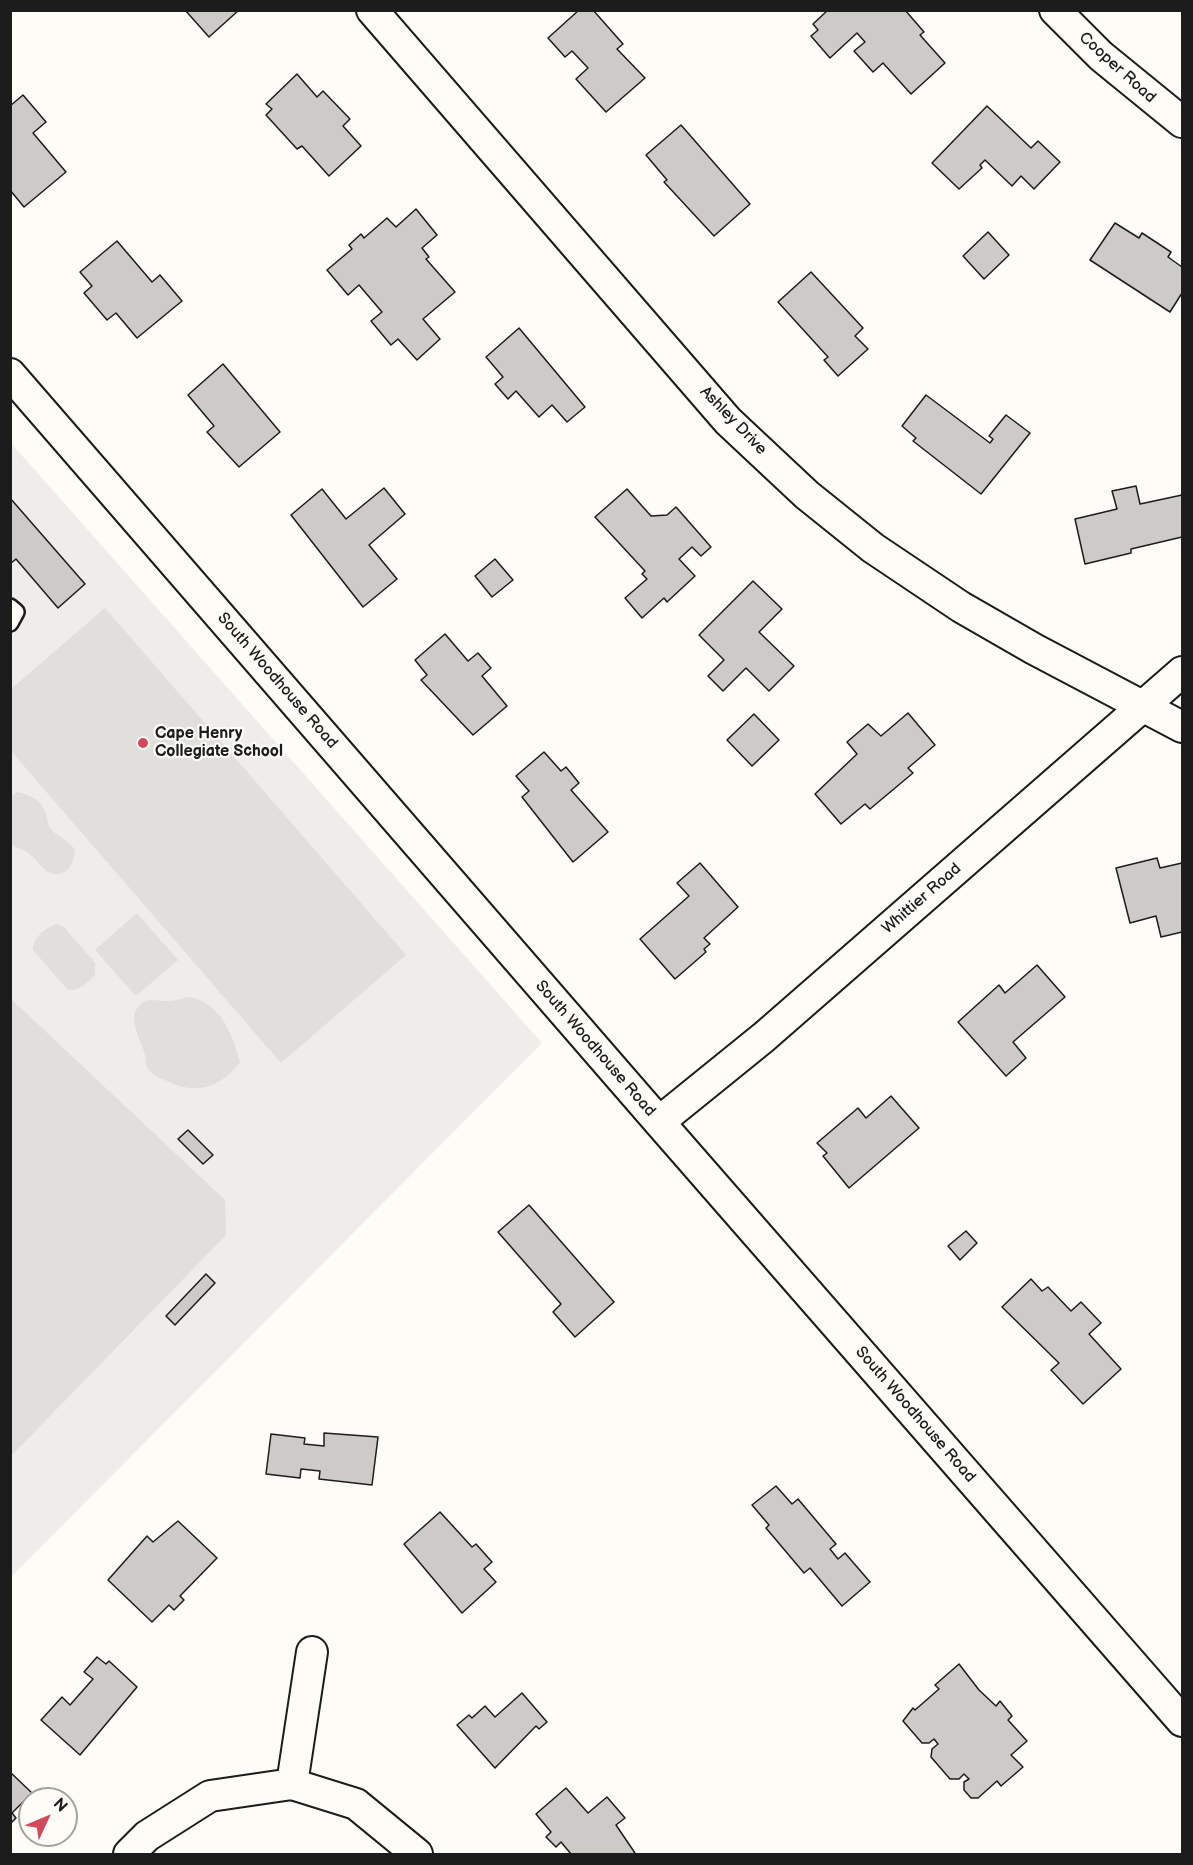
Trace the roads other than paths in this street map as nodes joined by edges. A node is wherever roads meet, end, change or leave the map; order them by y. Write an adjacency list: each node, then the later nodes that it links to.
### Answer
1 (372, 10): 8 (street, Ashley Drive)
2 (1055, 10): 3 (street, Cooper Road)
3 (1182, 122)
4 (10, 374): 10 (street, South Woodhouse Road)
5 (10, 607): 6 (lane)
6 (10, 622)
7 (1182, 672): 8 (street, Whittier Road)
8 (1144, 706): 9 (street, Ashley Drive); 10 (street, Whittier Road)
9 (1182, 727)
10 (659, 1122): 12 (street, South Woodhouse Road)
11 (312, 1652): 13 (street)
12 (1182, 1721)
13 (292, 1784): 14 (street); 15 (street)
14 (129, 1854)
15 (417, 1854)

